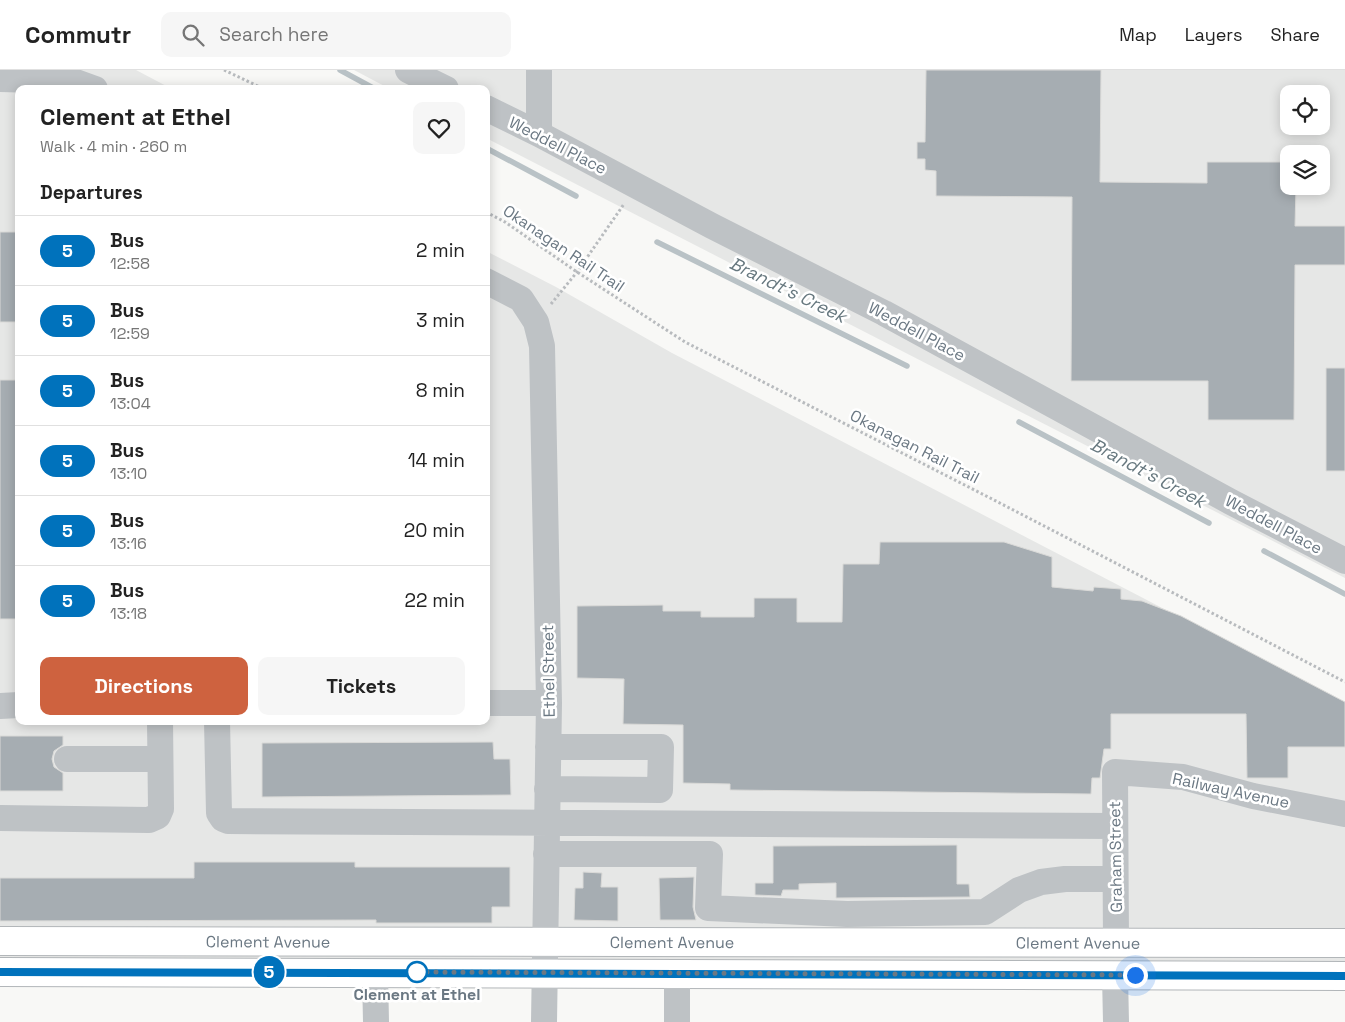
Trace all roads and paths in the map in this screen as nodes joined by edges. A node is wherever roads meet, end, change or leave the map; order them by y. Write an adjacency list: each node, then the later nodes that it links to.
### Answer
1 (224, 70): 6 (path)
2 (408, 70): 7 (street)
3 (539, 70): 9 (street)
4 (8, 76): 5 (street)
5 (84, 85)
6 (256, 85)
7 (438, 85)
8 (490, 110): 9 (street, Weddell Place)
9 (539, 134): 10 (street, Weddell Place)
10 (636, 186): 12 (path); 15 (street, Weddell Place)
11 (490, 214): 12 (path, Okanagan Rail Trail)
12 (577, 272): 14 (path); 16 (path, Okanagan Rail Trail)
13 (490, 283): 14 (street, Ethel Street)
14 (536, 322): 18 (street, Ethel Street)
15 (1345, 561)
16 (1345, 682)
17 (490, 703): 18 (street)
18 (549, 703): 23 (street, Ethel Street)
19 (0, 706): 20 (street)
20 (15, 706)
21 (160, 725): 25 (street)
22 (217, 725): 30 (street)
23 (548, 747): 27 (street, Ethel Street); 27 (street)
24 (67, 759): 25 (street)
25 (160, 759): 29 (street)
26 (1116, 772): 28 (street, Railway Avenue); 31 (street, Graham Street)
27 (547, 789): 30 (street, Ethel Street)
28 (1345, 814)
29 (0, 818)
30 (547, 822): 31 (street); 32 (street, Ethel Street)
31 (1115, 826): 33 (street, Graham Street)
32 (546, 854): 34 (street); 36 (street, Ethel Street)
33 (1116, 879): 34 (street); 38 (street, Graham Street)
34 (708, 908): 37 (street)
35 (0, 941): 36 (main road, Clement Avenue)
36 (545, 941): 37 (main road, Clement Avenue); 43 (street, Ethel Street)
37 (706, 942): 38 (main road, Clement Avenue)
38 (1116, 943): 39 (main road, Clement Avenue)
39 (1345, 943)
40 (1345, 948): 45 (main road, Clement Avenue)
41 (0, 972): 42 (main road, Clement Avenue)
42 (375, 972): 43 (main road, Clement Avenue); 47 (street)
43 (544, 972): 44 (main road, Clement Avenue); 48 (street, Ethel Street)
44 (678, 972): 45 (main road, Clement Avenue); 49 (street)
45 (1116, 975): 46 (main road, Clement Avenue); 50 (street)
46 (1345, 976)
47 (376, 1022)
48 (544, 1022)
49 (677, 1022)
50 (1116, 1022)

